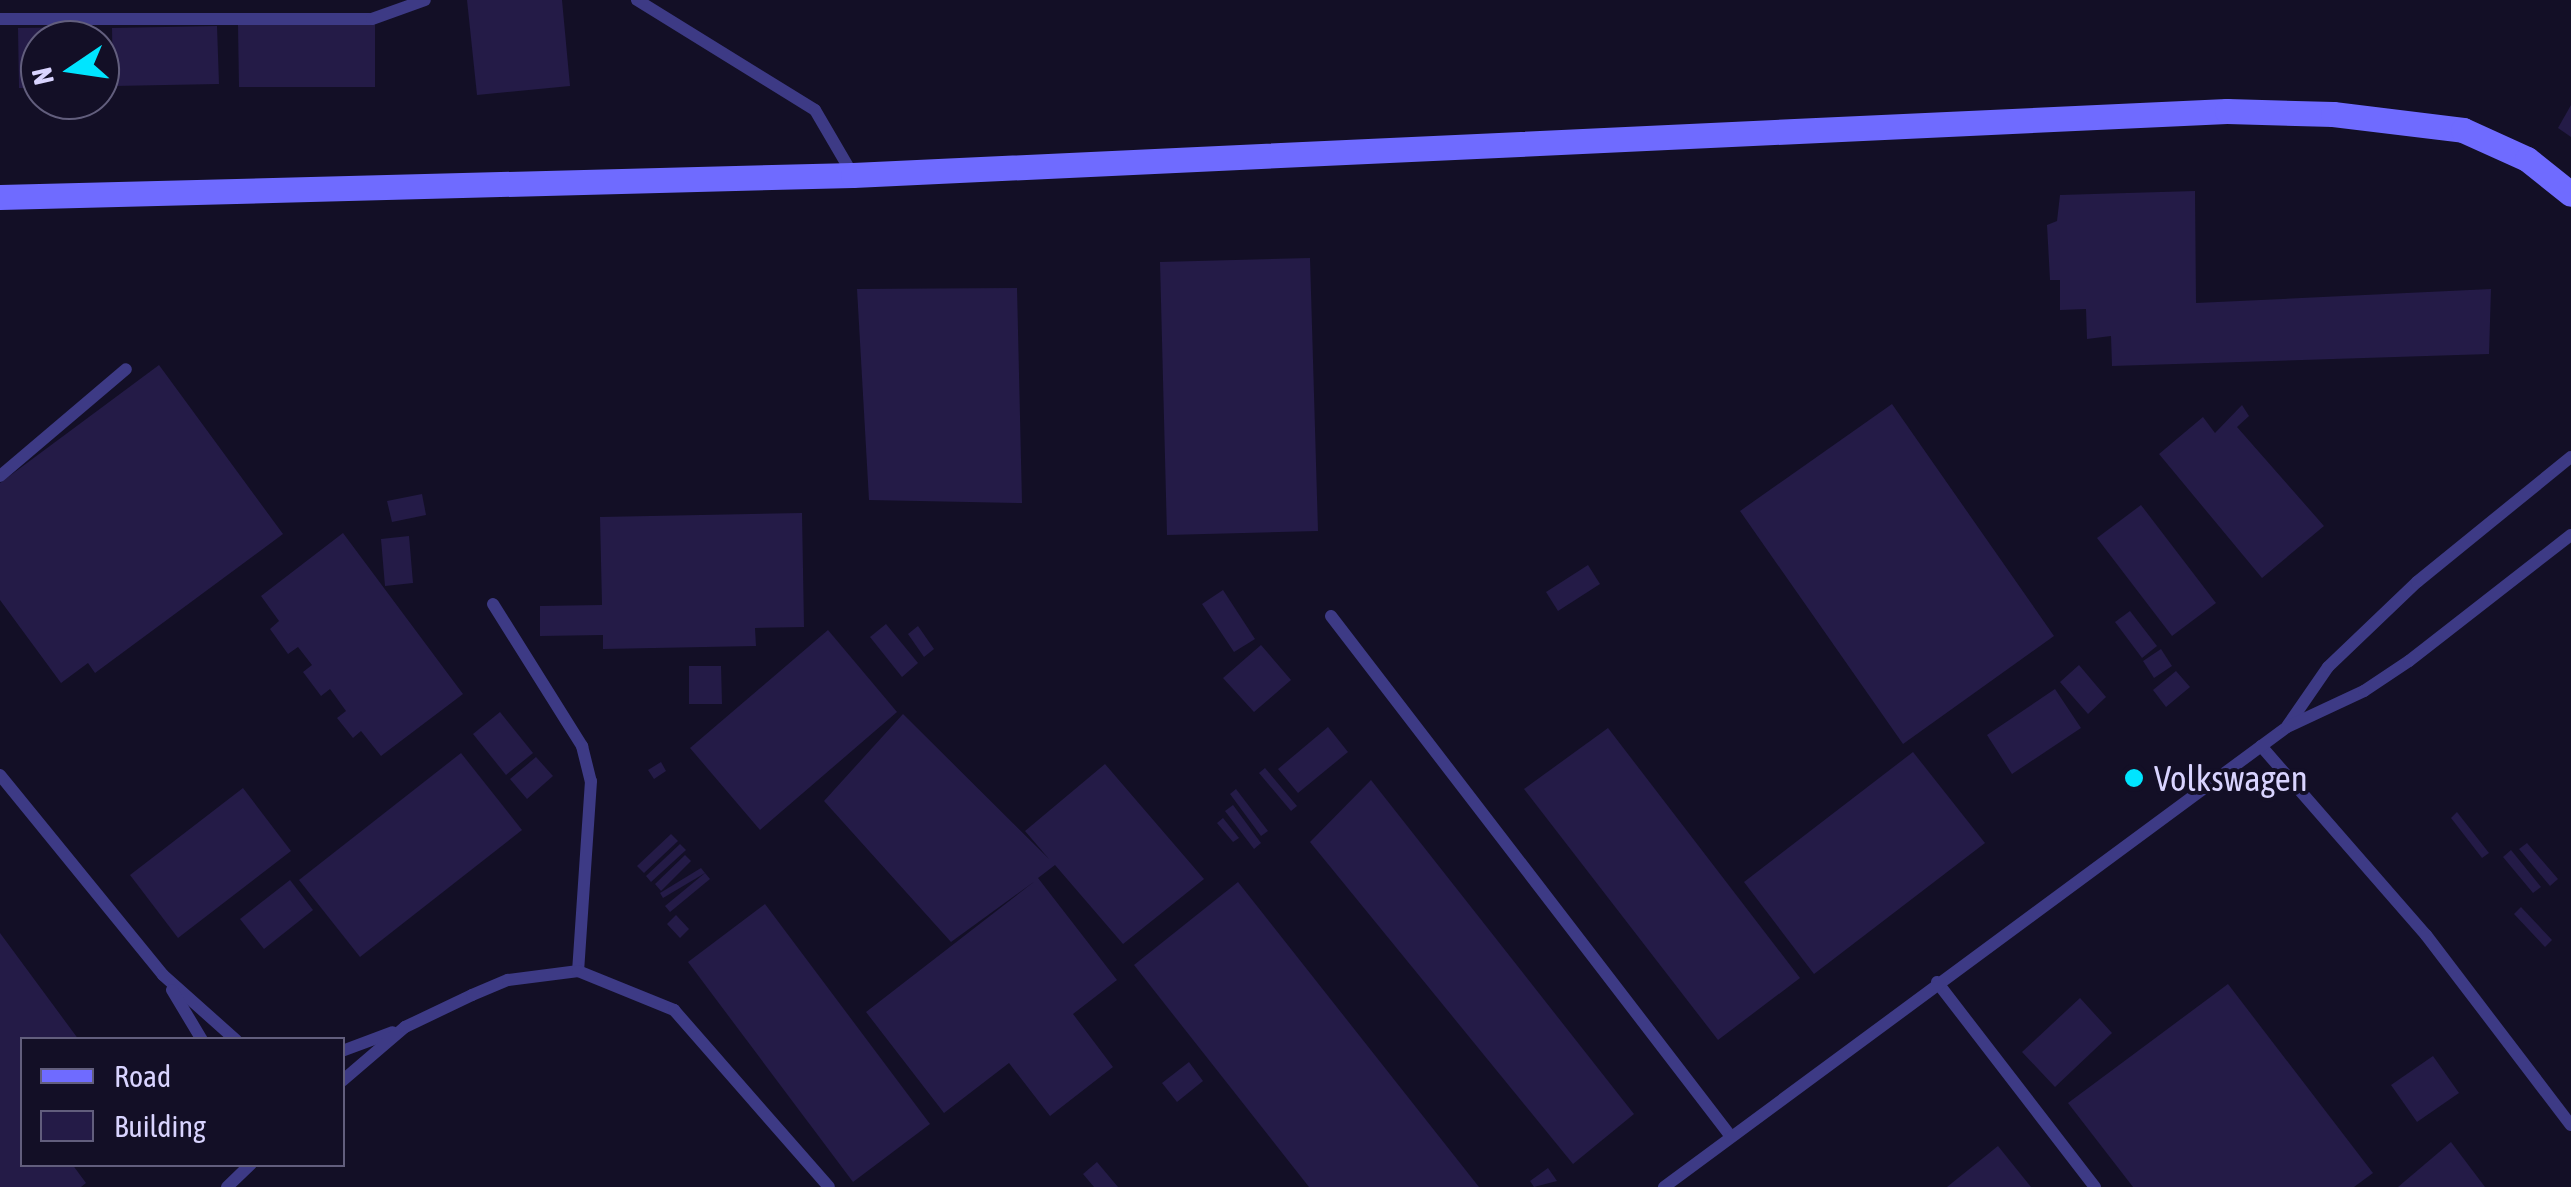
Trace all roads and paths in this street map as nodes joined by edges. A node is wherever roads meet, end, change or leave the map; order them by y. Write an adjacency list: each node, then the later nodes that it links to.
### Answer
1 (425, 0): 3 (lane)
2 (637, 0): 4 (lane)
3 (0, 19)
4 (853, 175): 5 (main road); 6 (main road)
5 (2571, 194)
6 (0, 197)
7 (126, 368): 9 (lane)
8 (2571, 457): 13 (lane)
9 (0, 476)
10 (2571, 535): 13 (lane)
11 (493, 604): 16 (lane)
12 (1331, 616): 25 (lane)
13 (2286, 727): 14 (lane)
14 (2261, 746): 18 (lane); 24 (lane)
15 (0, 776): 17 (lane)
16 (578, 971): 19 (lane); 28 (lane)
17 (163, 975): 20 (lane); 21 (lane)
18 (1937, 982): 25 (lane); 30 (lane)
19 (405, 1027): 22 (lane); 23 (lane)
20 (200, 1037)
21 (233, 1037)
22 (345, 1050)
23 (345, 1078)
24 (2571, 1126)
25 (1729, 1134): 29 (lane)
26 (248, 1167): 27 (lane)
27 (227, 1187)
28 (829, 1187)
29 (1664, 1187)
30 (2095, 1187)

